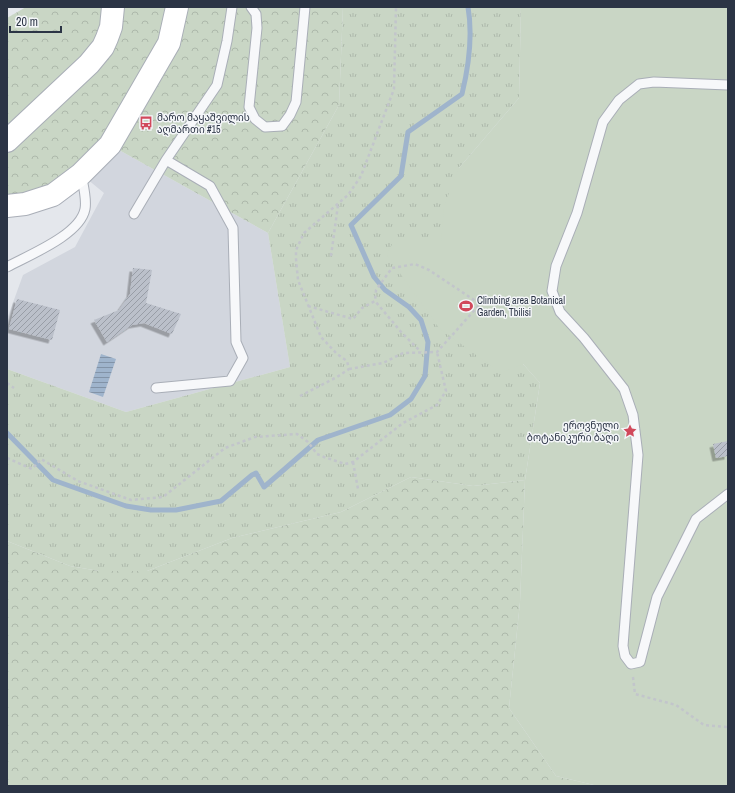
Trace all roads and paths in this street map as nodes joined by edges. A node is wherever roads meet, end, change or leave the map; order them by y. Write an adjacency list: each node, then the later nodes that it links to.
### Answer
1 (113, 7): 8 (main road)
2 (177, 7): 10 (main road)
3 (232, 7): 9 (lane)
4 (251, 7): 5 (lane)
5 (305, 7)
6 (396, 7): 11 (path)
7 (728, 84): 29 (lane)
8 (7, 141)
9 (166, 160): 13 (lane); 23 (lane)
10 (81, 174): 12 (main road); 15 (lane)
11 (338, 204): 14 (path); 17 (path)
12 (7, 206)
13 (134, 214)
14 (331, 256)
15 (7, 267)
16 (375, 301): 17 (path); 18 (path); 19 (path)
17 (308, 306): 20 (path)
18 (423, 352): 19 (path); 20 (path)
19 (435, 352): 26 (path)
20 (349, 369): 24 (path)
21 (7, 383): 22 (path)
22 (14, 388)
23 (156, 388)
24 (300, 396)
25 (7, 458): 26 (path)
26 (353, 462): 27 (path)
27 (358, 489)
28 (728, 494): 29 (lane)
29 (631, 664): 30 (path)
30 (728, 727)

